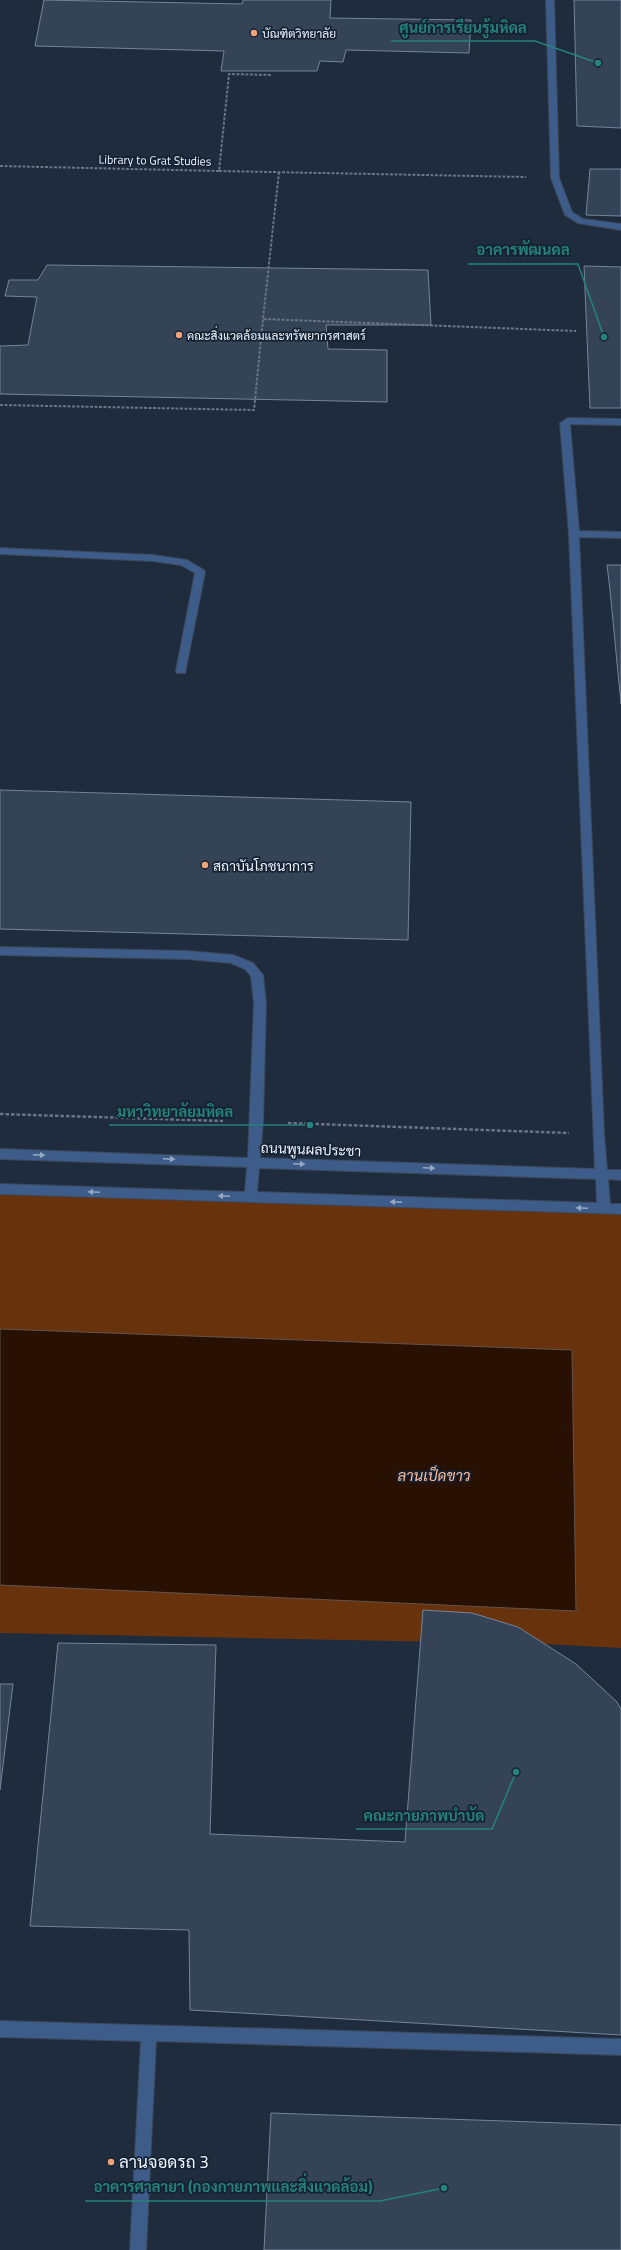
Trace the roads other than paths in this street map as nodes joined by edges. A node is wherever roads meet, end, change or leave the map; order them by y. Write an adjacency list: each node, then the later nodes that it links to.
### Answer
1 (550, 0): 2 (lane)
2 (621, 227)
3 (621, 422): 4 (lane)
4 (574, 534): 5 (lane); 11 (lane)
5 (621, 535)
6 (0, 551): 7 (lane)
7 (181, 672)
8 (0, 951): 10 (lane)
9 (0, 1154): 10 (lane, ถนนพูนผลประชา, one-way to 10)
10 (254, 1162): 11 (lane, ถนนพูนผลประชา, one-way to 11); 14 (lane)
11 (601, 1174): 12 (lane, ถนนพูนผลประชา); 15 (lane)
12 (621, 1175)
13 (0, 1189): 14 (lane, one-way to 13)
14 (251, 1197): 15 (lane, one-way to 14)
15 (604, 1208): 16 (lane)
16 (621, 1209)
17 (0, 2029): 18 (lane)
18 (149, 2034): 19 (lane); 20 (lane)
19 (621, 2047)
20 (138, 2250)

